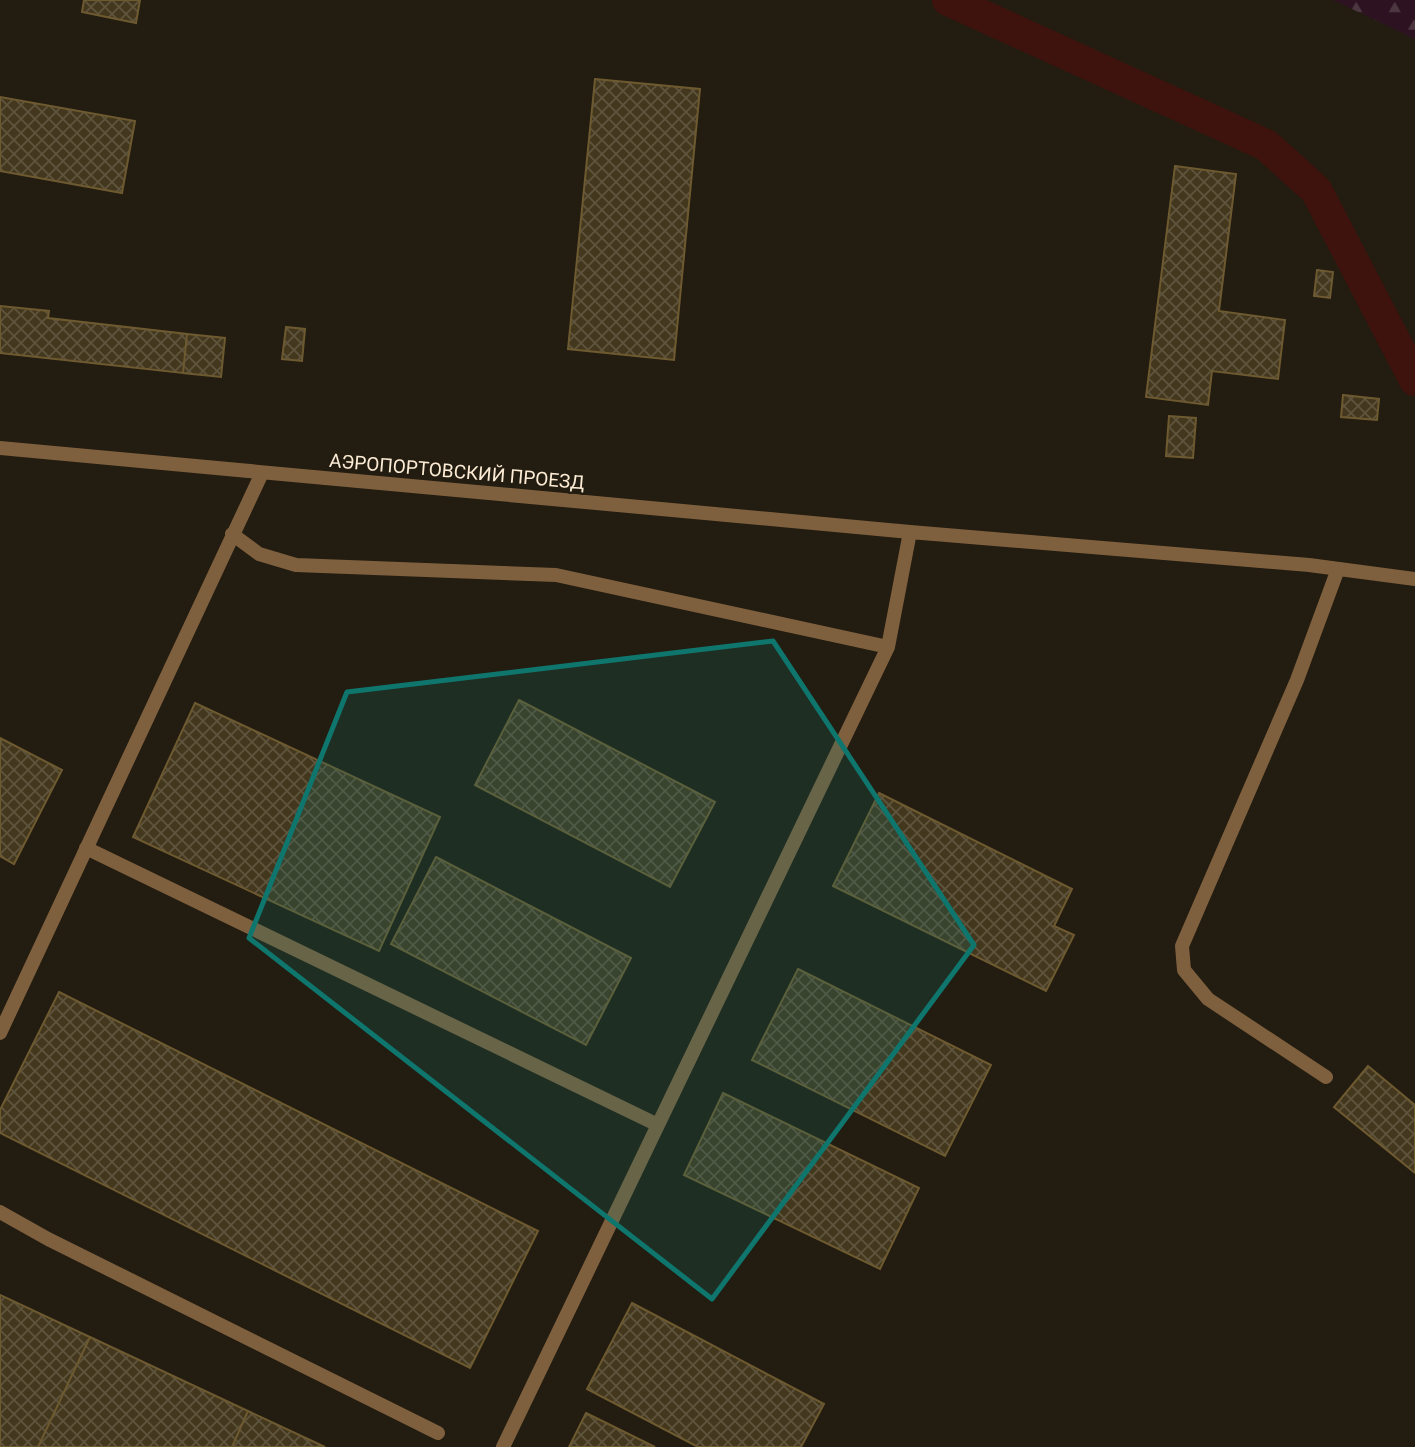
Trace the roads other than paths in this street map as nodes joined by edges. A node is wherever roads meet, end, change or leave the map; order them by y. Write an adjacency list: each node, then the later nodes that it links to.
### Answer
1 (0, 448): 2 (street, АЭРОПОРТОВСКИЙ ПРОЕЗД)
2 (262, 473): 3 (street, АЭРОПОРТОВСКИЙ ПРОЕЗД); 4 (street)
3 (910, 532): 5 (street, АЭРОПОРТОВСКИЙ ПРОЕЗД); 7 (street)
4 (232, 534): 7 (street); 8 (street)
5 (1338, 569): 6 (street, АЭРОПОРТОВСКИЙ ПРОЕЗД); 10 (street)
6 (1415, 579)
7 (888, 647): 11 (street)
8 (86, 848): 9 (street); 11 (street)
9 (0, 1033)
10 (1326, 1077)
11 (658, 1125): 14 (street)
12 (0, 1212): 13 (street)
13 (438, 1433)
14 (503, 1447)

